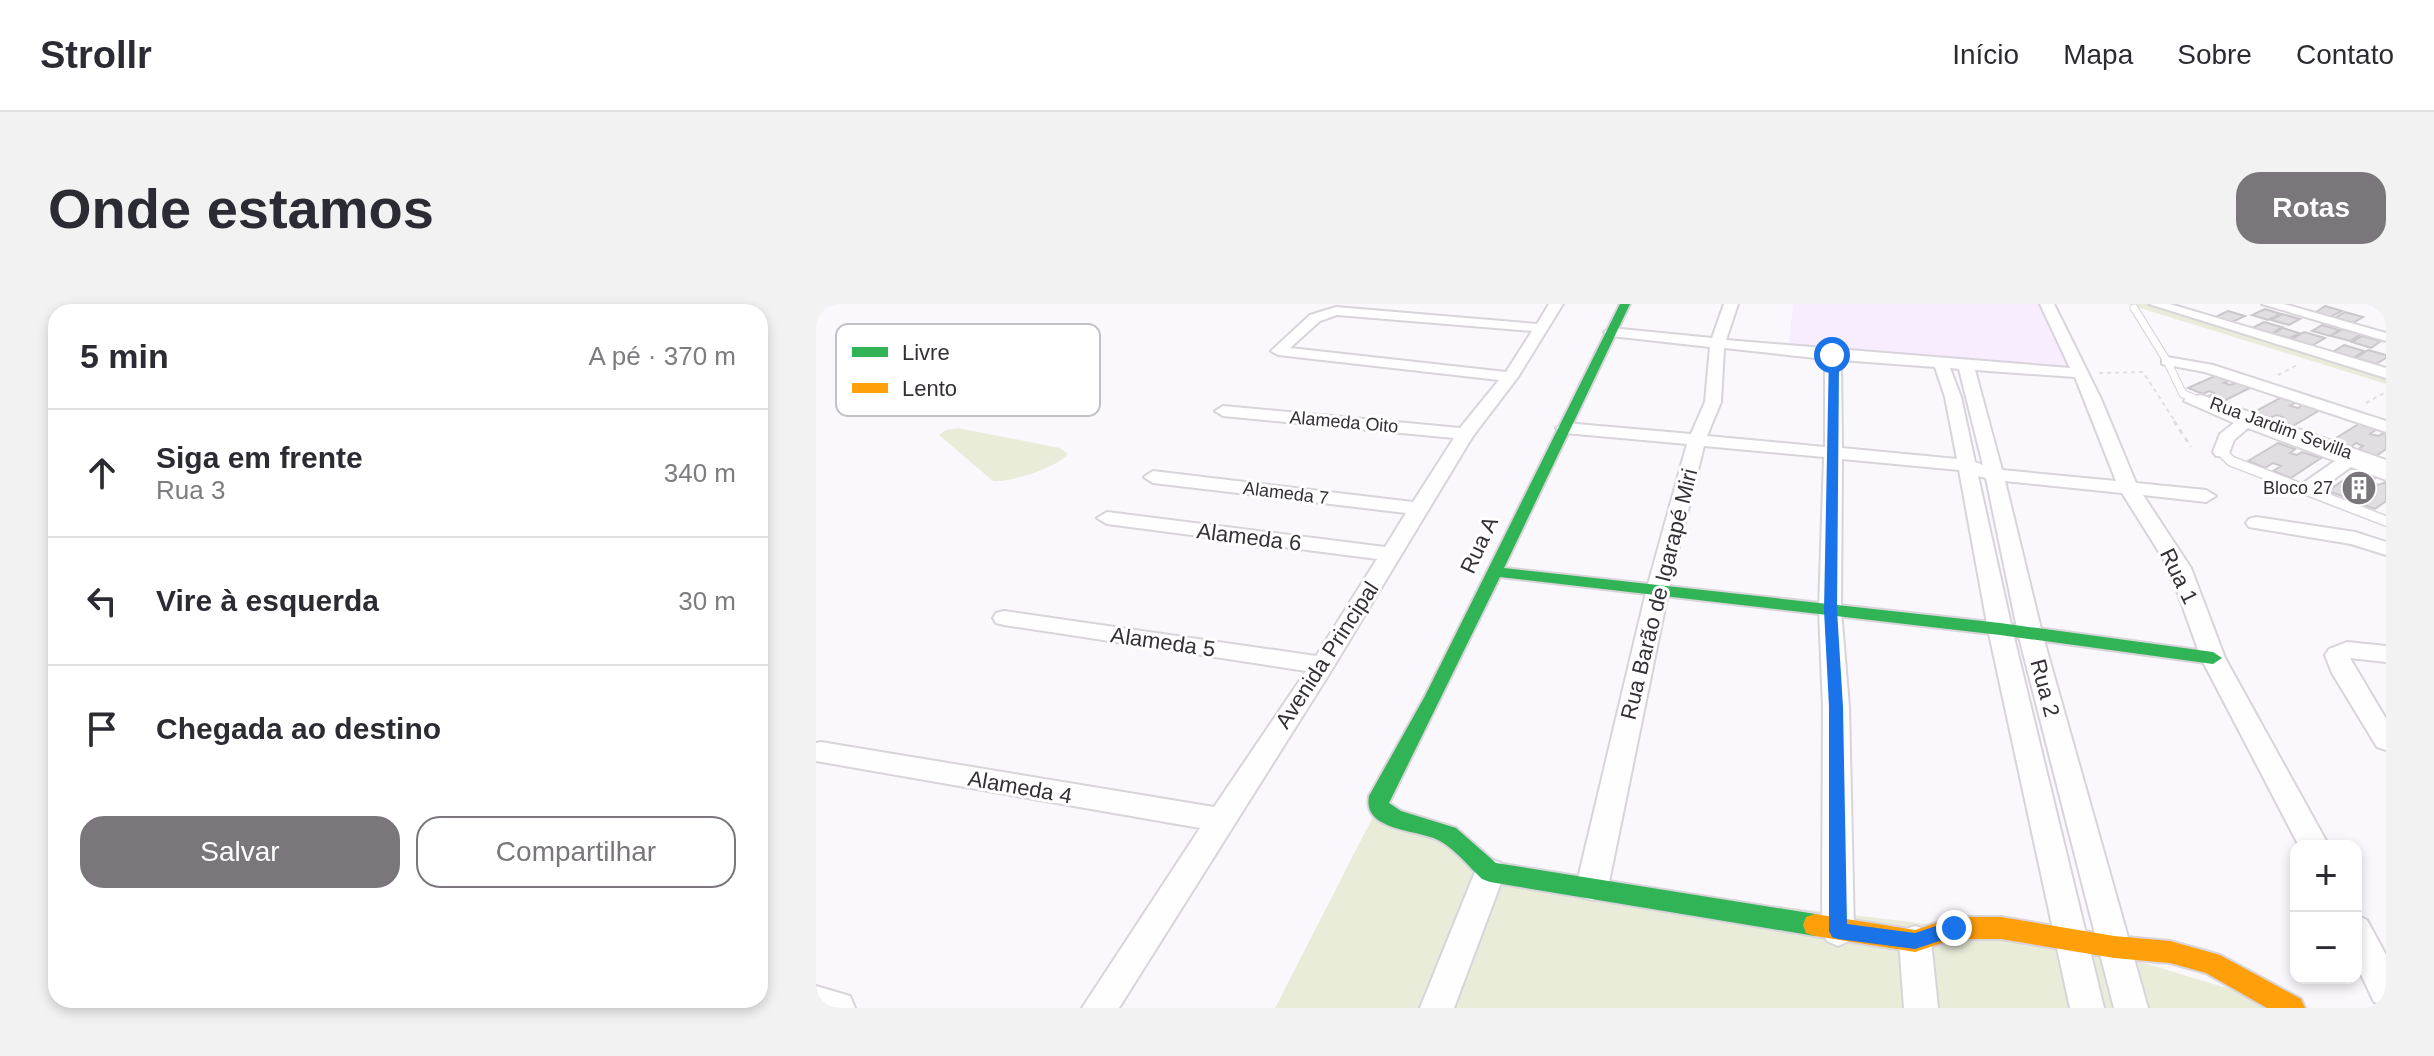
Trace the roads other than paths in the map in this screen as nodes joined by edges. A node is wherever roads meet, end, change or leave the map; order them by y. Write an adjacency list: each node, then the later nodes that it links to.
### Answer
1 (1556, 304): 8 (street, Avenida Principal)
2 (1625, 304): 9 (street, Rua A)
3 (1731, 304): 11 (street, Rua Barão de Igarapé Miri)
4 (2047, 304): 15 (street, Rua 1)
5 (2156, 304): 16 (street)
6 (2269, 304): 10 (street)
7 (2134, 308): 13 (lane)
8 (1540, 328): 17 (street, Avenida Principal); 17 (street)
9 (1611, 332): 11 (street); 24 (street, Rua A)
10 (2386, 337)
11 (1717, 345): 12 (street); 27 (street, Rua Barão de Igarapé Miri)
12 (1832, 355): 14 (street); 29 (street)
13 (2167, 361): 18 (street); 19 (lane)
14 (1953, 365): 15 (street); 31 (street, Rua 2); 33 (street, Rua 2)
15 (2078, 373): 36 (street, Rua 1)
16 (2386, 373)
17 (1510, 377): 25 (street, Avenida Principal)
18 (2269, 388): 21 (street); 22 (street)
19 (2196, 399): 22 (street, Rua Jardim Sevilla)
20 (1223, 411): 25 (street, Alameda Oito)
21 (2346, 413): 23 (street); 26 (street)
22 (2250, 421): 26 (street, Rua Jardim Sevilla); 28 (street); 30 (street, Rua Jardim Sevilla)
23 (2386, 427)
24 (1565, 428): 27 (street); 45 (street, Rua A)
25 (1465, 434): 39 (street, Avenida Principal)
26 (2307, 437): 32 (street, Rua Jardim Sevilla)
27 (1697, 440): 29 (street); 46 (street, Rua Barão de Igarapé Miri)
28 (2222, 452): 37 (lane)
29 (1833, 453): 31 (street); 47 (street)
30 (2349, 460): 34 (street, Rua Jardim Sevilla); 37 (street)
31 (1967, 465): 33 (street); 49 (street, Rua 2)
32 (2386, 466)
33 (1991, 474): 36 (street); 50 (street, Rua 2)
34 (2386, 474)
35 (1153, 477): 39 (street, Alameda 7)
36 (2128, 487): 38 (street); 52 (street, Rua 1)
37 (2306, 490): 41 (lane)
38 (2206, 496)
39 (1419, 509): 44 (street, Avenida Principal)
40 (1107, 518): 44 (street, Alameda 6)
41 (2386, 521)
42 (2256, 523): 43 (street)
43 (2386, 549)
44 (1391, 554): 53 (street, Avenida Principal)
45 (1494, 572): 46 (street); 58 (street, Rua A)
46 (1658, 588): 47 (street); 59 (street, Rua Barão de Igarapé Miri)
47 (1830, 610): 49 (street); 60 (street)
48 (1004, 618): 53 (street, Alameda 5)
49 (2000, 629): 50 (street); 62 (street, Rua 2)
50 (2030, 633): 52 (street); 64 (street, Rua 2)
51 (2386, 654): 54 (street)
52 (2213, 658): 57 (street, Rua 1)
53 (1322, 665): 56 (street, Avenida Principal)
54 (2386, 740)
55 (821, 752): 56 (street, Alameda 4)
56 (1219, 820): 68 (street, Avenida Principal)
57 (2311, 840)
58 (1490, 872): 59 (street); 69 (street)
59 (1592, 887): 60 (street)
60 (1838, 931): 61 (street)
61 (1915, 941): 62 (street); 70 (street)
62 (2072, 941): 64 (street); 71 (street, Rua 2)
63 (2362, 942): 65 (street)
64 (2114, 947): 72 (street, Rua 2); 73 (street)
65 (2386, 990)
66 (816, 1003): 67 (street)
67 (838, 1008)
68 (1099, 1008)
69 (1437, 1008)
70 (1921, 1008)
71 (2087, 1008)
72 (2131, 1008)
73 (2292, 1008)

